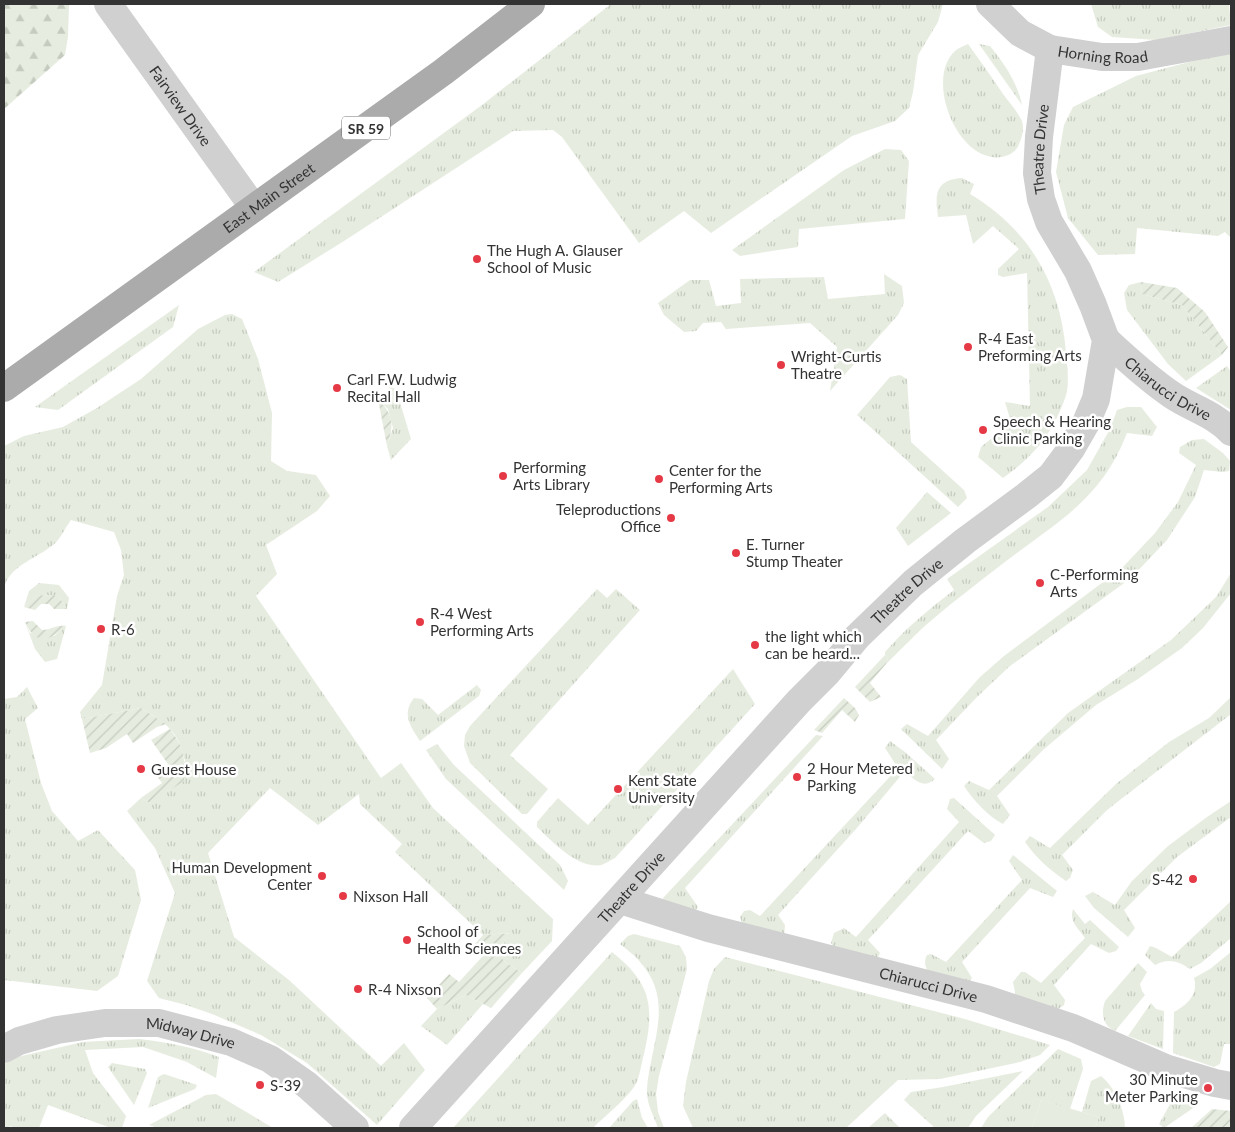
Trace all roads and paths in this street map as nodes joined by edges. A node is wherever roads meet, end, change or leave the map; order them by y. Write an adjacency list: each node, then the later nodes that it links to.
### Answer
1 (108, 4): 6 (street, Fairview Drive)
2 (530, 4): 6 (main road, East Main Street / SR 59)
3 (990, 4): 5 (street, Horning Road)
4 (1231, 40): 5 (street, Horning Road)
5 (1050, 49): 7 (street, Theatre Drive)
6 (254, 208): 8 (main road, East Main Street / SR 59)
7 (1106, 340): 9 (street, Chiarucci Drive); 10 (street, Theatre Drive)
8 (4, 388)
9 (1231, 432)
10 (620, 900): 12 (street, Chiarucci Drive); 14 (street, Theatre Drive)
11 (4, 1049): 13 (street, Midway Drive)
12 (1231, 1086)
13 (355, 1128)
14 (413, 1128)

